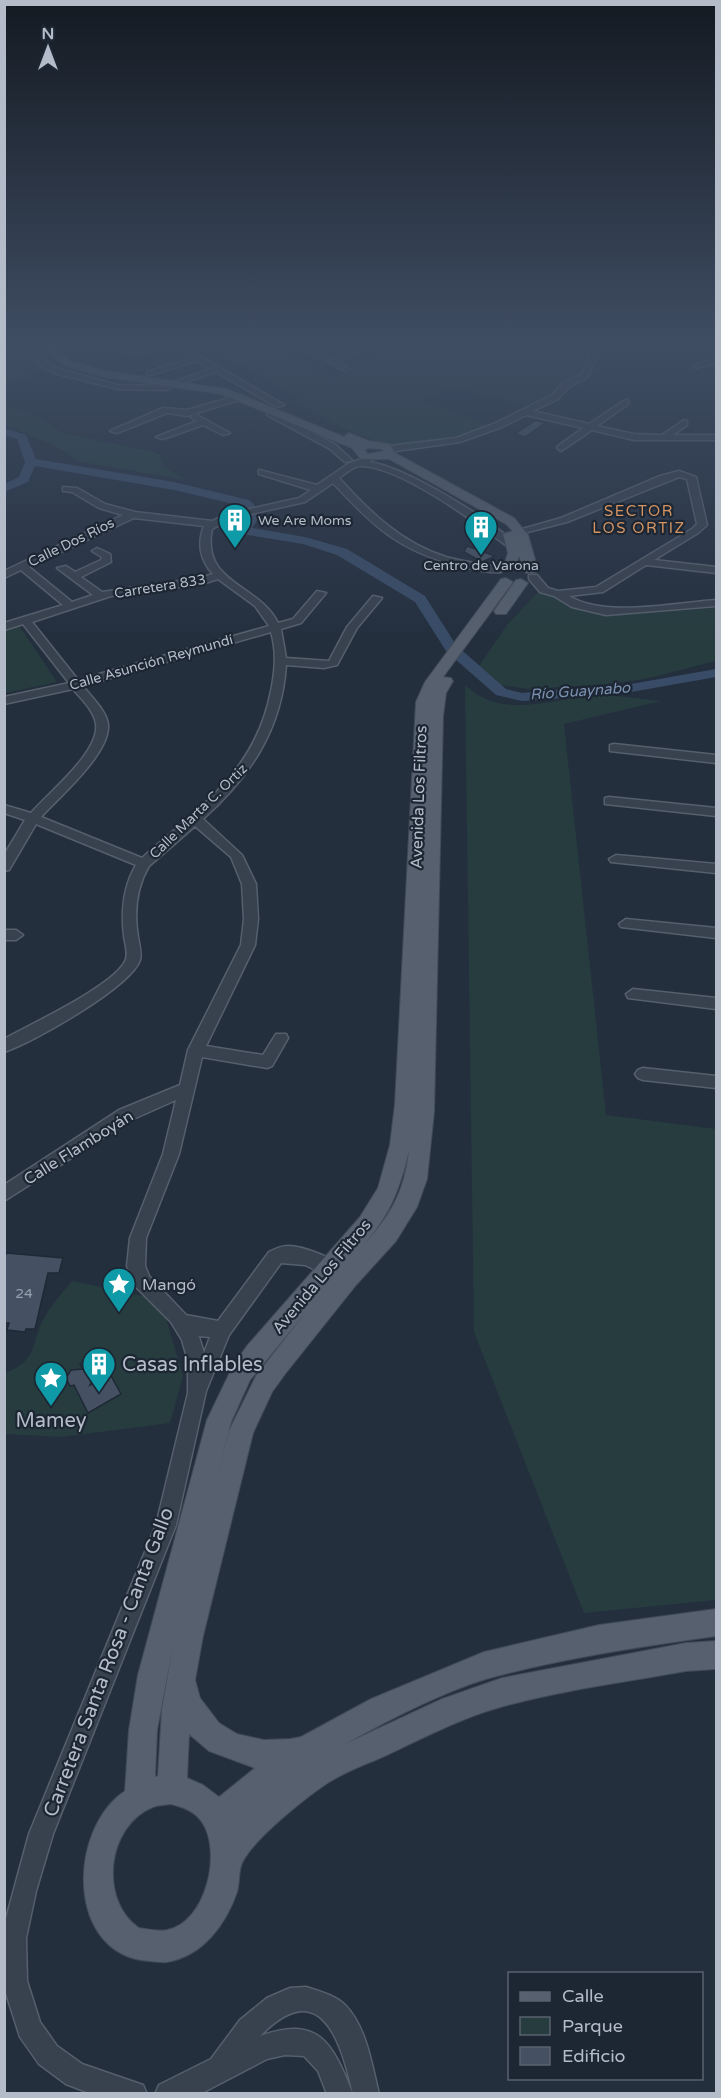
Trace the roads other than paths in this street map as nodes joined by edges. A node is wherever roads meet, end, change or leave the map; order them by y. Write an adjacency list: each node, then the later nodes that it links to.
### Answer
1 (329, 442): 7 (main road)
2 (451, 442): 6 (street)
3 (451, 442): 8 (street)
4 (569, 442): 5 (street)
5 (561, 448)
6 (410, 454)
7 (356, 456): 8 (main road); 8 (street); 8 (main road); 10 (street)
8 (386, 460): 15 (main road); 19 (main road)
9 (262, 472): 12 (street)
10 (334, 478): 12 (street); 19 (street)
11 (66, 489): 13 (street)
12 (319, 489): 14 (street)
13 (134, 515): 14 (street, Calle Dos Ríos); 18 (street, Calle Dos Ríos)
14 (211, 524): 23 (street, Carretera 833)
15 (520, 531): 17 (street); 25 (main road)
16 (97, 551): 24 (street)
17 (643, 562): 21 (street); 29 (street)
18 (22, 566): 22 (street, Calle Dos Ríos); 33 (street)
19 (503, 567): 25 (main road); 26 (main road)
20 (62, 568): 24 (street)
21 (715, 572)
22 (4, 575)
23 (218, 575): 30 (street, Carretera 833); 37 (street, Calle Marta C. Ortiz)
24 (75, 576): 30 (street)
25 (528, 577): 26 (main road); 29 (street); 35 (main road, Avenida Los Filtros)
26 (506, 582): 35 (main road, Avenida Los Filtros)
27 (717, 590): 32 (street)
28 (321, 593): 37 (street, Calle Asunción Reymundí)
29 (558, 594): 32 (street)
30 (101, 596): 33 (street, Carretera 833)
31 (377, 598): 38 (street)
32 (713, 603)
33 (70, 604): 34 (street, Carretera 833)
34 (25, 620): 36 (street, Carretera 833); 39 (street)
35 (486, 622): 63 (main road, Avenida Los Filtros)
36 (4, 627)
37 (273, 627): 38 (street, Calle Marta C. Ortiz); 39 (street, Calle Asunción Reymundí)
38 (281, 661): 47 (street, Calle Marta C. Ortiz)
39 (74, 685): 40 (street, Calle Asunción Reymundí); 46 (street)
40 (4, 700)
41 (614, 748): 42 (street)
42 (717, 759)
43 (609, 801): 45 (street)
44 (4, 809): 46 (street)
45 (717, 812)
46 (34, 817): 49 (street); 50 (street)
47 (192, 819): 49 (street, Calle Marta C. Ortiz); 58 (street, Carretera Santa Rosa - Canta Gallo)
48 (616, 859): 51 (street)
49 (144, 863): 57 (street)
50 (4, 867)
51 (717, 869)
52 (626, 924): 53 (street)
53 (717, 933)
54 (633, 994): 55 (street)
55 (717, 1004)
56 (281, 1038): 58 (street)
57 (6, 1043)
58 (196, 1050): 61 (street, Carretera Santa Rosa - Canta Gallo)
59 (643, 1074): 60 (street)
60 (717, 1082)
61 (186, 1089): 62 (street, Calle Flamboyán); 64 (street, Carretera Santa Rosa - Canta Gallo)
62 (4, 1194)
63 (338, 1273): 65 (street); 69 (main road, Avenida Los Filtros); 72 (main road, Avenida Los Filtros)
64 (182, 1322): 65 (street); 66 (street, Carretera Santa Rosa - Canta Gallo)
65 (222, 1330): 66 (street)
66 (197, 1393): 76 (street, Carretera Santa Rosa - Canta Gallo)
67 (717, 1622): 70 (main road)
68 (717, 1655): 74 (main road)
69 (182, 1672): 70 (main road); 71 (main road, Avenida Los Filtros)
70 (311, 1747): 73 (main road)
71 (172, 1789): 72 (main road); 73 (main road)
72 (139, 1798): 74 (main road)
73 (216, 1819): 74 (main road)
74 (226, 1857)
75 (219, 2070): 77 (street); 78 (street); 79 (street)
76 (134, 2094)
77 (168, 2094)
78 (340, 2094)
79 (366, 2094)

